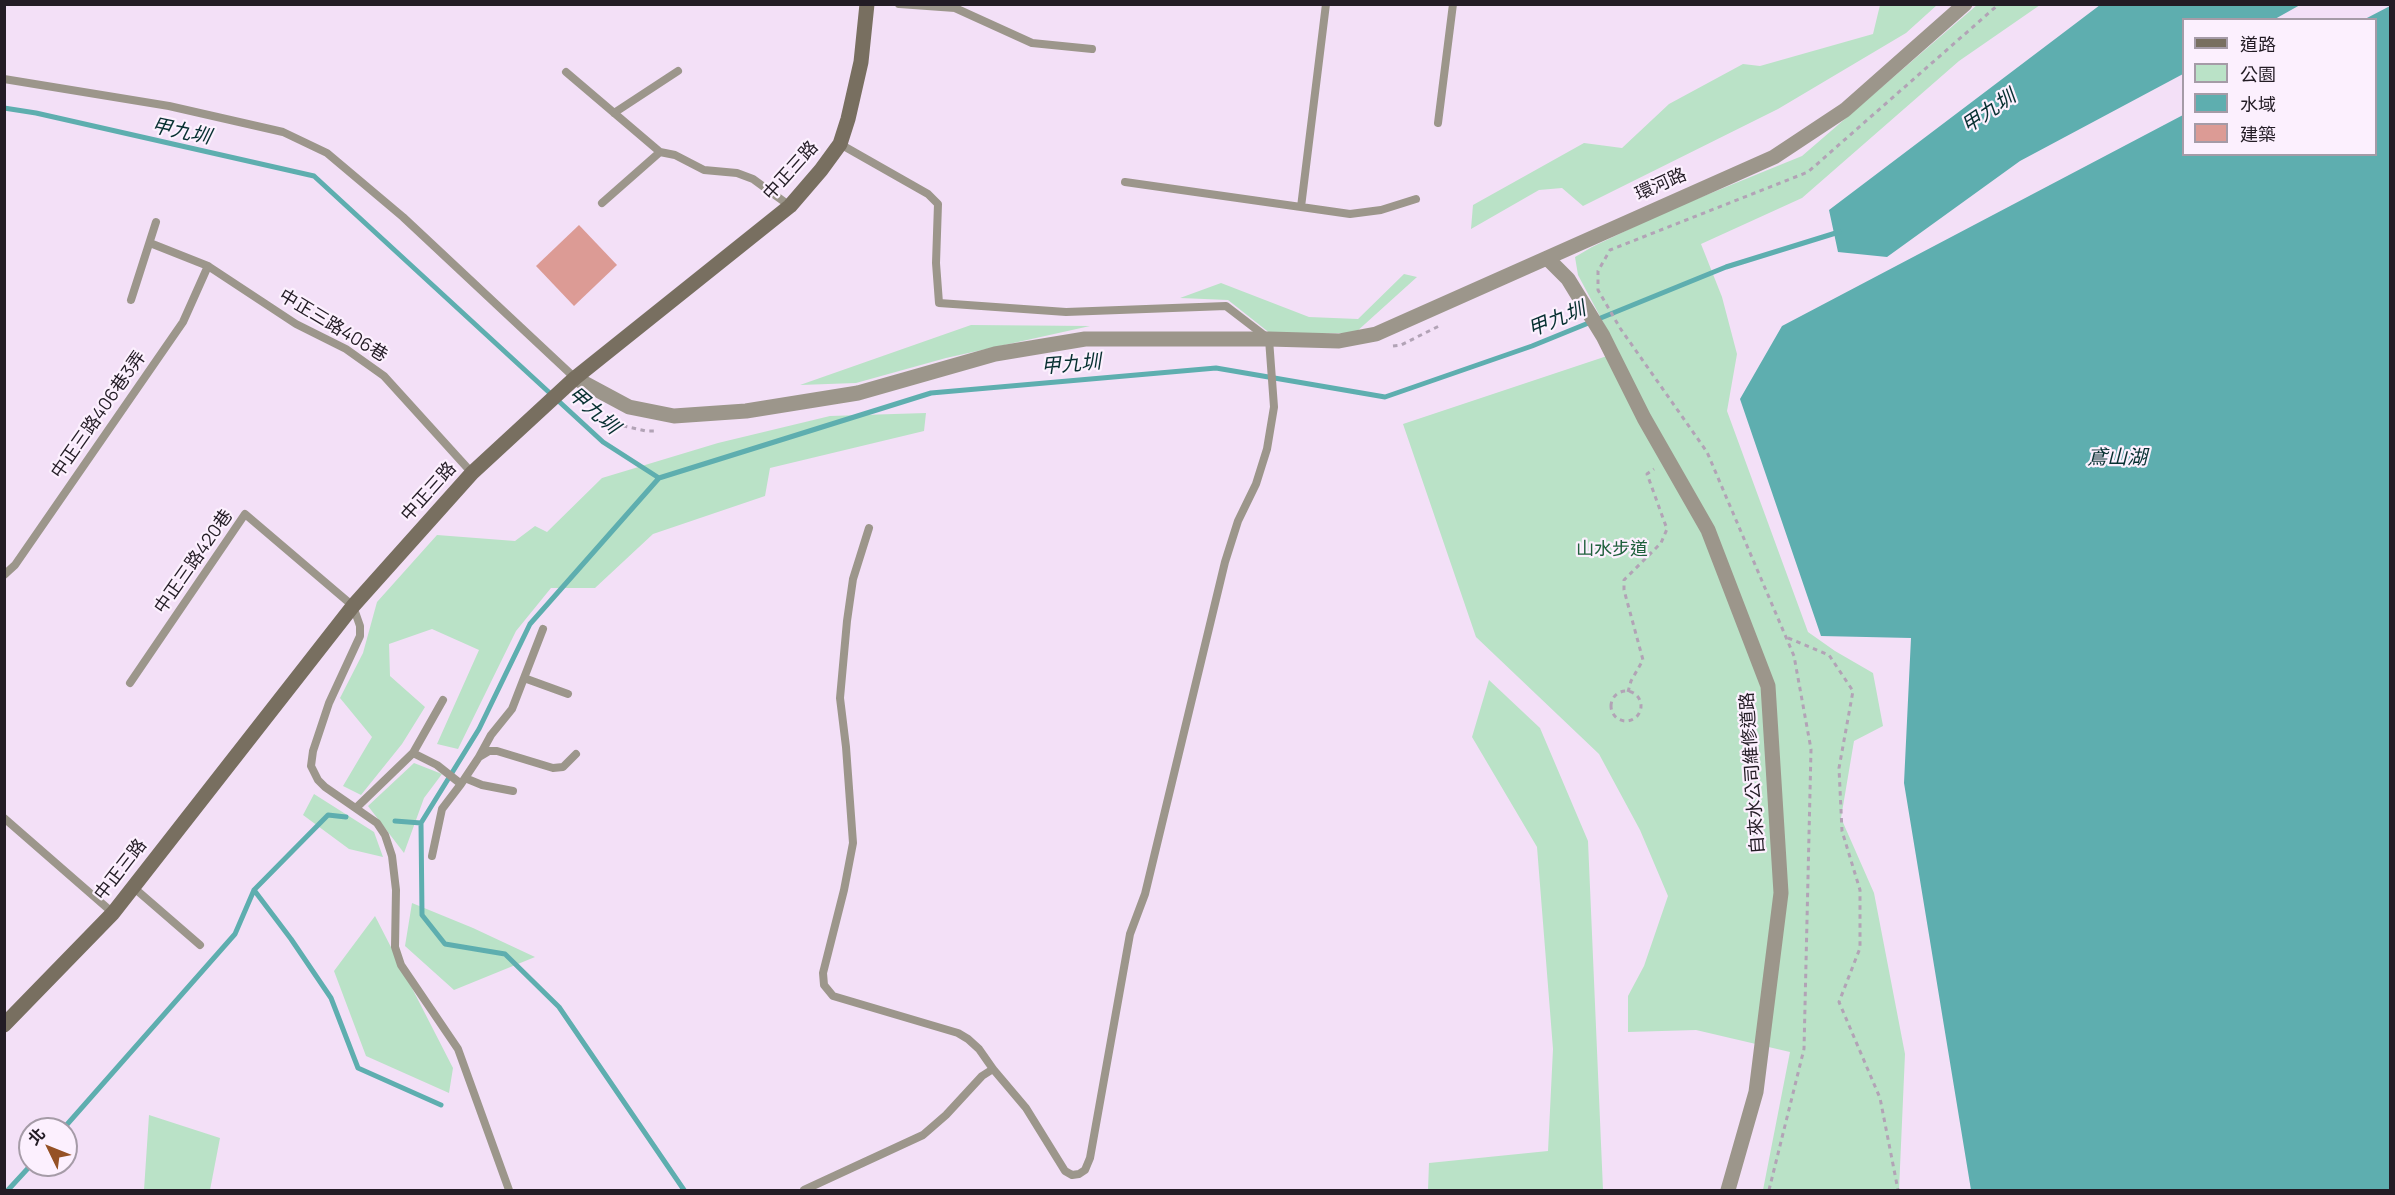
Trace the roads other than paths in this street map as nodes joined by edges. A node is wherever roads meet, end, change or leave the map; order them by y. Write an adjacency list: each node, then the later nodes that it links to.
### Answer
1 (867, 4): 12 (street, 中正三路)
2 (899, 4): 6 (lane)
3 (1326, 4): 18 (lane)
4 (1453, 4): 11 (lane)
5 (1965, 4): 21 (street, 環河路)
6 (1092, 49)
7 (678, 70): 10 (lane)
8 (566, 72): 10 (lane)
9 (4, 79): 25 (lane)
10 (614, 113): 13 (lane)
11 (1438, 123)
12 (840, 144): 17 (street, 中正三路); 24 (lane)
13 (660, 152): 16 (lane); 17 (lane)
14 (1125, 182): 18 (lane)
15 (1416, 199): 18 (lane)
16 (602, 203)
17 (790, 206): 25 (street, 中正三路)
18 (1300, 207)
19 (156, 222): 20 (lane)
20 (150, 243): 22 (lane, 中正三路406巷); 23 (lane)
21 (1548, 259): 24 (street, 環河路); 50 (street, 自來水公司維修道路)
22 (207, 266): 26 (lane, 中正三路406巷); 28 (lane, 中正三路406巷3弄)
23 (131, 300)
24 (1269, 339): 25 (street, 環河路); 47 (lane)
25 (572, 381): 26 (street, 中正三路)
26 (472, 473): 29 (street, 中正三路)
27 (869, 528): 47 (lane)
28 (4, 575)
29 (353, 606): 32 (lane, 中正三路420巷); 40 (lane); 43 (street, 中正三路)
30 (543, 629): 31 (lane)
31 (524, 678): 33 (lane); 37 (lane)
32 (130, 683)
33 (568, 693)
34 (442, 700): 35 (lane)
35 (413, 753): 38 (lane); 40 (lane)
36 (576, 754): 37 (lane)
37 (479, 756): 38 (lane)
38 (460, 781): 39 (lane); 42 (lane)
39 (513, 791)
40 (356, 808): 48 (lane)
41 (4, 818): 44 (lane)
42 (432, 856)
43 (133, 887): 44 (street, 中正三路); 45 (lane)
44 (113, 913): 46 (street, 中正三路)
45 (200, 945)
46 (4, 1025)
47 (993, 1069): 49 (lane)
48 (509, 1191)
49 (804, 1191)
50 (1728, 1191)

